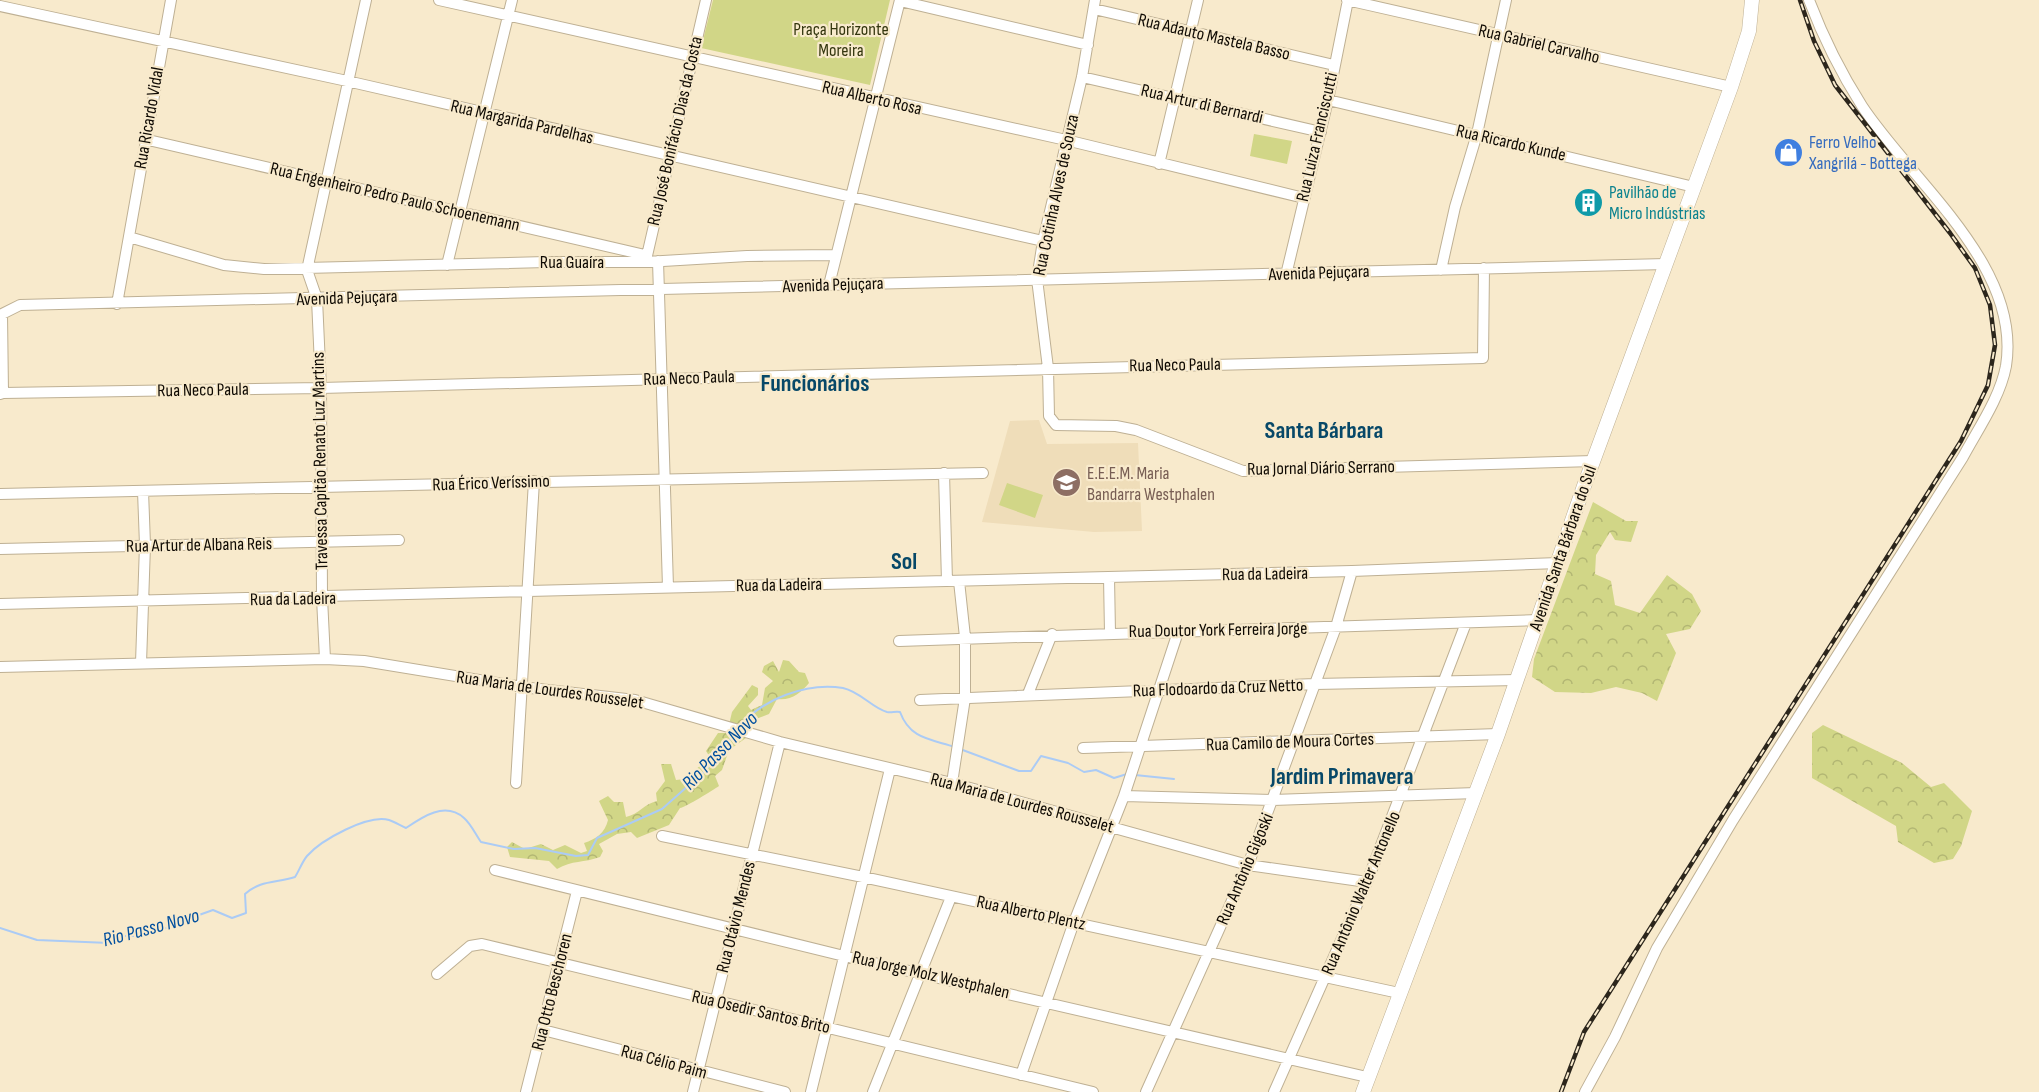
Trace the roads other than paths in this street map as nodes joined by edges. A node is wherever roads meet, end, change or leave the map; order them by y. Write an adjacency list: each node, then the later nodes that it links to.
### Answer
1 (171, 0): 17 (street, Rua Ricardo Vidal)
2 (366, 0): 22 (street)
3 (439, 0): 14 (street, Rua Alberto Rosa)
4 (512, 0): 14 (street)
5 (706, 0): 19 (street, Rua José Bonifácio Dias da Costa)
6 (1198, 0): 15 (street)
7 (1348, 0): 16 (street, Rua Gabriel Carvalho); 20 (street, Rua Luiza Franciscutti)
8 (1506, 0): 16 (street)
9 (1752, 0): 23 (main road, Avenida Santa Bárbara do Sul)
10 (1809, 0): 150 (street)
11 (900, 1): 18 (street); 25 (street)
12 (1094, 4): 15 (street, Rua Adauto Mastela Basso); 18 (street, Rua Cotinha Alves de Souza)
13 (0, 6): 17 (street, Rua Margarida Pardelhas)
14 (508, 16): 19 (street, Rua Alberto Rosa); 27 (street)
15 (1192, 32): 20 (street, Rua Adauto Mastela Basso); 24 (street)
16 (1498, 35): 23 (street, Rua Gabriel Carvalho); 29 (street)
17 (162, 42): 22 (street, Rua Margarida Pardelhas); 30 (street, Rua Ricardo Vidal)
18 (1088, 45): 21 (street, Rua Cotinha Alves de Souza)
19 (693, 57): 25 (street, Rua Alberto Rosa); 32 (street, Rua José Bonifácio Dias da Costa)
20 (1334, 65): 26 (street, Rua Luiza Franciscutti)
21 (1083, 77): 24 (street, Rua Artur di Bernardi); 31 (street, Rua Cotinha Alves de Souza)
22 (348, 81): 27 (street, Rua Margarida Pardelhas); 34 (street)
23 (1731, 87): 35 (main road, Avenida Santa Bárbara do Sul)
24 (1177, 98): 28 (street, Rua Artur di Bernardi); 33 (street)
25 (876, 99): 31 (street, Rua Alberto Rosa); 36 (street)
26 (1328, 100): 28 (street, Rua Luiza Franciscutti); 29 (street, Rua Ricardo Kunde)
27 (485, 114): 32 (street, Rua Margarida Pardelhas); 38 (street)
28 (1321, 132): 37 (street, Rua Luiza Franciscutti)
29 (1477, 134): 35 (street, Rua Ricardo Kunde); 48 (street)
30 (144, 139): 34 (street, Rua Engenheiro Pedro Paulo Schoenemann); 39 (street, Rua Ricardo Vidal)
31 (1066, 140): 33 (street, Rua Alberto Rosa); 40 (street, Rua Cotinha Alves de Souza)
32 (669, 156): 36 (street, Rua Margarida Pardelhas); 42 (street, Rua José Bonifácio Dias da Costa)
33 (1159, 164): 37 (street, Rua Alberto Rosa)
34 (326, 181): 38 (street, Rua Engenheiro Pedro Paulo Schoenemann); 47 (street)
35 (1694, 187): 44 (main road, Avenida Santa Bárbara do Sul)
36 (849, 198): 40 (street, Rua Margarida Pardelhas); 41 (street)
37 (1304, 198): 49 (street, Rua Luiza Franciscutti)
38 (459, 212): 42 (street, Rua Engenheiro Pedro Paulo Schoenemann); 45 (street)
39 (129, 237): 47 (street, Rua Guaíra); 54 (street, Rua Ricardo Vidal)
40 (1043, 241): 50 (street, Rua Cotinha Alves de Souza)
41 (836, 255): 43 (street, Rua Guaíra); 51 (street)
42 (646, 258): 43 (street, Rua Guaíra); 45 (street, Rua Guaíra)
43 (658, 261): 52 (street)
44 (1666, 264): 46 (street, Avenida Pejuçara); 60 (main road, Avenida Santa Bárbara do Sul)
45 (447, 265): 47 (street, Rua Guaíra)
46 (1484, 268): 48 (street, Avenida Pejuçara); 55 (street, Rua Neco Paula)
47 (307, 270): 53 (street, Travessa Capitão Renato Luz Martins)
48 (1441, 270): 49 (street, Avenida Pejuçara)
49 (1286, 275): 50 (street, Avenida Pejuçara)
50 (1037, 279): 51 (street, Avenida Pejuçara); 55 (street, Rua Cotinha Alves de Souza)
51 (829, 285): 52 (street, Avenida Pejuçara)
52 (659, 289): 53 (street, Avenida Pejuçara); 56 (street)
53 (317, 299): 54 (street, Avenida Pejuçara); 57 (street, Travessa Capitão Renato Luz Martins)
54 (117, 303): 58 (street, Avenida Pejuçara)
55 (1048, 368): 56 (street, Rua Neco Paula); 59 (street, Rua Cotinha Alves de Souza)
56 (661, 379): 57 (street, Rua Neco Paula); 63 (street)
57 (321, 388): 58 (street, Rua Neco Paula); 65 (street, Travessa Capitão Renato Luz Martins)
58 (1, 394)
59 (1056, 425): 60 (street, Rua Jornal Diário Serrano)
60 (1593, 461): 72 (main road, Avenida Santa Bárbara do Sul)
61 (944, 473): 62 (street, Rua Érico Veríssimo); 63 (street, Rua Érico Veríssimo); 75 (street)
62 (983, 473)
63 (663, 480): 64 (street, Rua Érico Veríssimo); 76 (street)
64 (534, 481): 65 (street, Rua Érico Veríssimo); 77 (street)
65 (323, 489): 66 (street, Rua Érico Veríssimo); 69 (street, Travessa Capitão Renato Luz Martins)
66 (143, 491): 67 (street, Rua Érico Veríssimo); 70 (street)
67 (0, 494)
68 (399, 540): 69 (street, Rua Artur de Albana Reis)
69 (321, 543): 70 (street, Rua Artur de Albana Reis); 78 (street, Travessa Capitão Renato Luz Martins)
70 (145, 545): 71 (street, Rua Artur de Albana Reis); 79 (street)
71 (0, 549)
72 (1558, 564): 73 (street, Rua da Ladeira); 81 (main road, Avenida Santa Bárbara do Sul)
73 (1352, 571): 74 (street, Rua da Ladeira); 83 (street, Rua Antônio Gigoski)
74 (1108, 578): 75 (street, Rua da Ladeira); 85 (street)
75 (953, 581): 76 (street, Rua da Ladeira); 87 (street)
76 (668, 587): 77 (street, Rua da Ladeira)
77 (527, 593): 78 (street, Rua da Ladeira); 95 (street)
78 (322, 598): 79 (street, Rua da Ladeira); 89 (street, Travessa Capitão Renato Luz Martins)
79 (144, 601): 80 (street, Rua da Ladeira); 90 (street)
80 (0, 604)
81 (1538, 620): 82 (street, Rua Doutor York Ferreira Jorge); 93 (main road, Avenida Santa Bárbara do Sul)
82 (1466, 623): 83 (street, Rua Doutor York Ferreira Jorge); 92 (street, Rua Antônio Walter Antonello)
83 (1336, 627): 84 (street, Rua Doutor York Ferreira Jorge); 94 (street, Rua Antônio Gigoski)
84 (1178, 632): 85 (street, Rua Doutor York Ferreira Jorge); 96 (street)
85 (1110, 633): 86 (street, Rua Doutor York Ferreira Jorge)
86 (1052, 634): 87 (street, Rua Doutor York Ferreira Jorge); 97 (street)
87 (965, 637): 88 (street, Rua Doutor York Ferreira Jorge); 98 (street)
88 (899, 641)
89 (325, 659): 90 (street, Rua Maria de Lourdes Rousselet); 95 (street, Rua Maria de Lourdes Rousselet)
90 (141, 663): 91 (street, Rua Maria de Lourdes Rousselet)
91 (0, 667)
92 (1443, 680): 93 (street, Rua Flodoardo da Cruz Netto); 94 (street, Rua Flodoardo da Cruz Netto); 101 (street, Rua Antônio Walter Antonello)
93 (1517, 680): 100 (main road, Avenida Santa Bárbara do Sul)
94 (1315, 684): 96 (street, Rua Flodoardo da Cruz Netto); 103 (street, Rua Antônio Gigoski)
95 (522, 687): 102 (street, Rua Maria de Lourdes Rousselet); 107 (street)
96 (1159, 690): 97 (street, Rua Flodoardo da Cruz Netto); 104 (street)
97 (1028, 694): 98 (street, Rua Flodoardo da Cruz Netto)
98 (964, 698): 99 (street, Rua Flodoardo da Cruz Netto); 108 (street)
99 (920, 700)
100 (1498, 734): 101 (street, Rua Camilo de Moura Cortes); 109 (main road, Avenida Santa Bárbara do Sul)
101 (1421, 737): 103 (street, Rua Camilo de Moura Cortes); 110 (street, Rua Antônio Walter Antonello)
102 (780, 742): 106 (street, Rua Maria de Lourdes Rousselet); 115 (street, Rua Otávio Mendes)
103 (1293, 742): 104 (street, Rua Camilo de Moura Cortes); 112 (street, Rua Antônio Gigoski)
104 (1139, 747): 105 (street, Rua Camilo de Moura Cortes); 111 (street)
105 (1083, 748)
106 (890, 769): 108 (street, Rua Maria de Lourdes Rousselet); 118 (street)
107 (516, 783)
108 (952, 783): 113 (street, Rua Maria de Lourdes Rousselet)
109 (1476, 792): 110 (street); 130 (main road, Avenida Santa Bárbara do Sul)
110 (1401, 795): 112 (street); 119 (street, Rua Antônio Walter Antonello)
111 (1124, 796): 112 (street); 113 (street)
112 (1273, 800): 116 (street, Rua Antônio Gigoski)
113 (1110, 826): 116 (street, Rua Maria de Lourdes Rousselet); 122 (street)
114 (662, 836): 115 (street, Rua Alberto Plentz)
115 (752, 855): 118 (street, Rua Alberto Plentz); 123 (street, Rua Otávio Mendes)
116 (1248, 865): 119 (street, Rua Maria de Lourdes Rousselet); 124 (street, Rua Antônio Gigoski)
117 (495, 870): 120 (street, Rua Jorge Molz Westphalen)
118 (863, 877): 121 (street, Rua Alberto Plentz); 125 (street)
119 (1367, 882): 129 (street, Rua Antônio Walter Antonello)
120 (577, 891): 123 (street, Rua Jorge Molz Westphalen); 126 (street, Rua Otto Beschoren)
121 (951, 897): 122 (street, Rua Alberto Plentz); 127 (street)
122 (1074, 922): 124 (street, Rua Alberto Plentz); 132 (street)
123 (734, 928): 125 (street, Rua Jorge Molz Westphalen); 131 (street, Rua Otávio Mendes)
124 (1209, 953): 129 (street, Rua Alberto Plentz); 135 (street, Rua Antônio Gigoski)
125 (844, 956): 127 (street, Rua Jorge Molz Westphalen); 133 (street)
126 (559, 965): 128 (street, Rua Osedir Santos Brito); 131 (street, Rua Osedir Santos Brito); 134 (street, Rua Otto Beschoren)
127 (920, 972): 132 (street, Rua Jorge Molz Westphalen); 136 (street)
128 (438, 974)
129 (1326, 976): 130 (street, Rua Alberto Plentz); 137 (street, Rua Antônio Walter Antonello)
130 (1399, 993): 140 (main road, Avenida Santa Bárbara do Sul)
131 (716, 1001): 133 (street, Rua Osedir Santos Brito); 138 (street, Rua Otávio Mendes)
132 (1046, 1001): 135 (street, Rua Jorge Molz Westphalen); 139 (street)
133 (826, 1028): 136 (street, Rua Osedir Santos Brito); 144 (street)
134 (543, 1030): 138 (street, Rua Célio Paim); 141 (street, Rua Otto Beschoren)
135 (1174, 1032): 137 (street, Rua Jorge Molz Westphalen); 147 (street, Rua Antônio Gigoski)
136 (890, 1044): 139 (street, Rua Osedir Santos Brito); 145 (street)
137 (1287, 1059): 140 (street, Rua Jorge Molz Westphalen); 148 (street, Rua Antônio Walter Antonello)
138 (698, 1072): 142 (street, Rua Otávio Mendes); 143 (street, Rua Célio Paim)
139 (1021, 1075): 146 (street, Rua Osedir Santos Brito)
140 (1368, 1077): 149 (main road, Avenida Santa Bárbara do Sul)
141 (526, 1092)
142 (693, 1092)
143 (785, 1092)
144 (811, 1092)
145 (873, 1092)
146 (1093, 1092)
147 (1146, 1092)
148 (1274, 1092)
149 (1363, 1092)
150 (1585, 1092)

